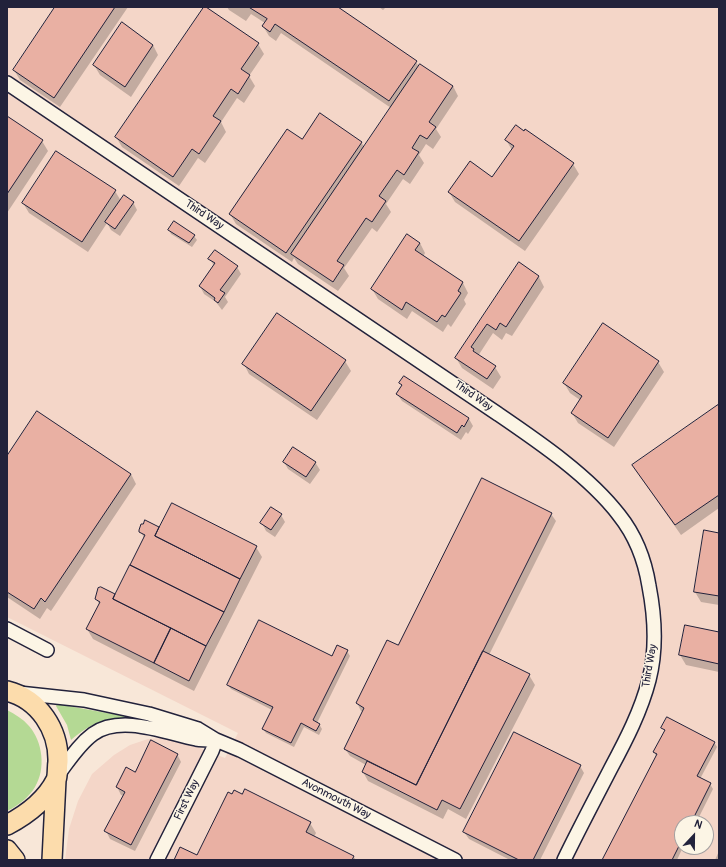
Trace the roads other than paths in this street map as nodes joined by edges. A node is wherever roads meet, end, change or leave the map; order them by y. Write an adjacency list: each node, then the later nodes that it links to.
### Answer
1 (7, 83): 13 (street, Third Way)
2 (7, 629): 3 (street)
3 (47, 650)
4 (10, 692): 5 (street, Avonmouth Way); 6 (highway)
5 (216, 740): 6 (street, Avonmouth Way); 11 (street, First Way); 12 (street, Avonmouth Way)
6 (56, 778): 7 (highway); 10 (highway)
7 (7, 825)
8 (7, 850): 9 (highway)
9 (15, 860)
10 (52, 860)
11 (157, 860)
12 (455, 860)
13 (564, 860)

